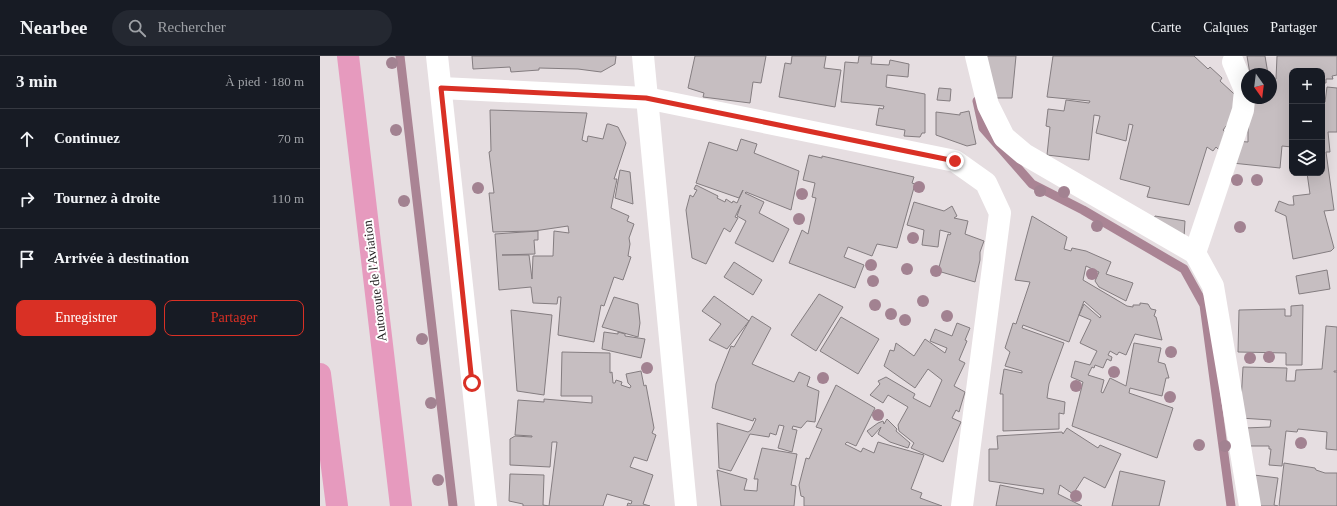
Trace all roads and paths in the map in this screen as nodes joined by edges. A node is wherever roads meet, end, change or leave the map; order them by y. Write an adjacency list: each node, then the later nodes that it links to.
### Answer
1 (348, 56): 11 (highway, Autoroute de l'Aviation)
2 (436, 56): 6 (street)
3 (643, 56): 7 (street)
4 (976, 56): 8 (street)
5 (1233, 62): 8 (street)
6 (441, 88): 7 (street); 12 (street)
7 (646, 98): 13 (street); 14 (street)
8 (1195, 253): 15 (street)
9 (320, 374): 10 (highway)
10 (337, 506)
11 (401, 506)
12 (486, 506)
13 (686, 506)
14 (962, 506)
15 (1250, 506)

